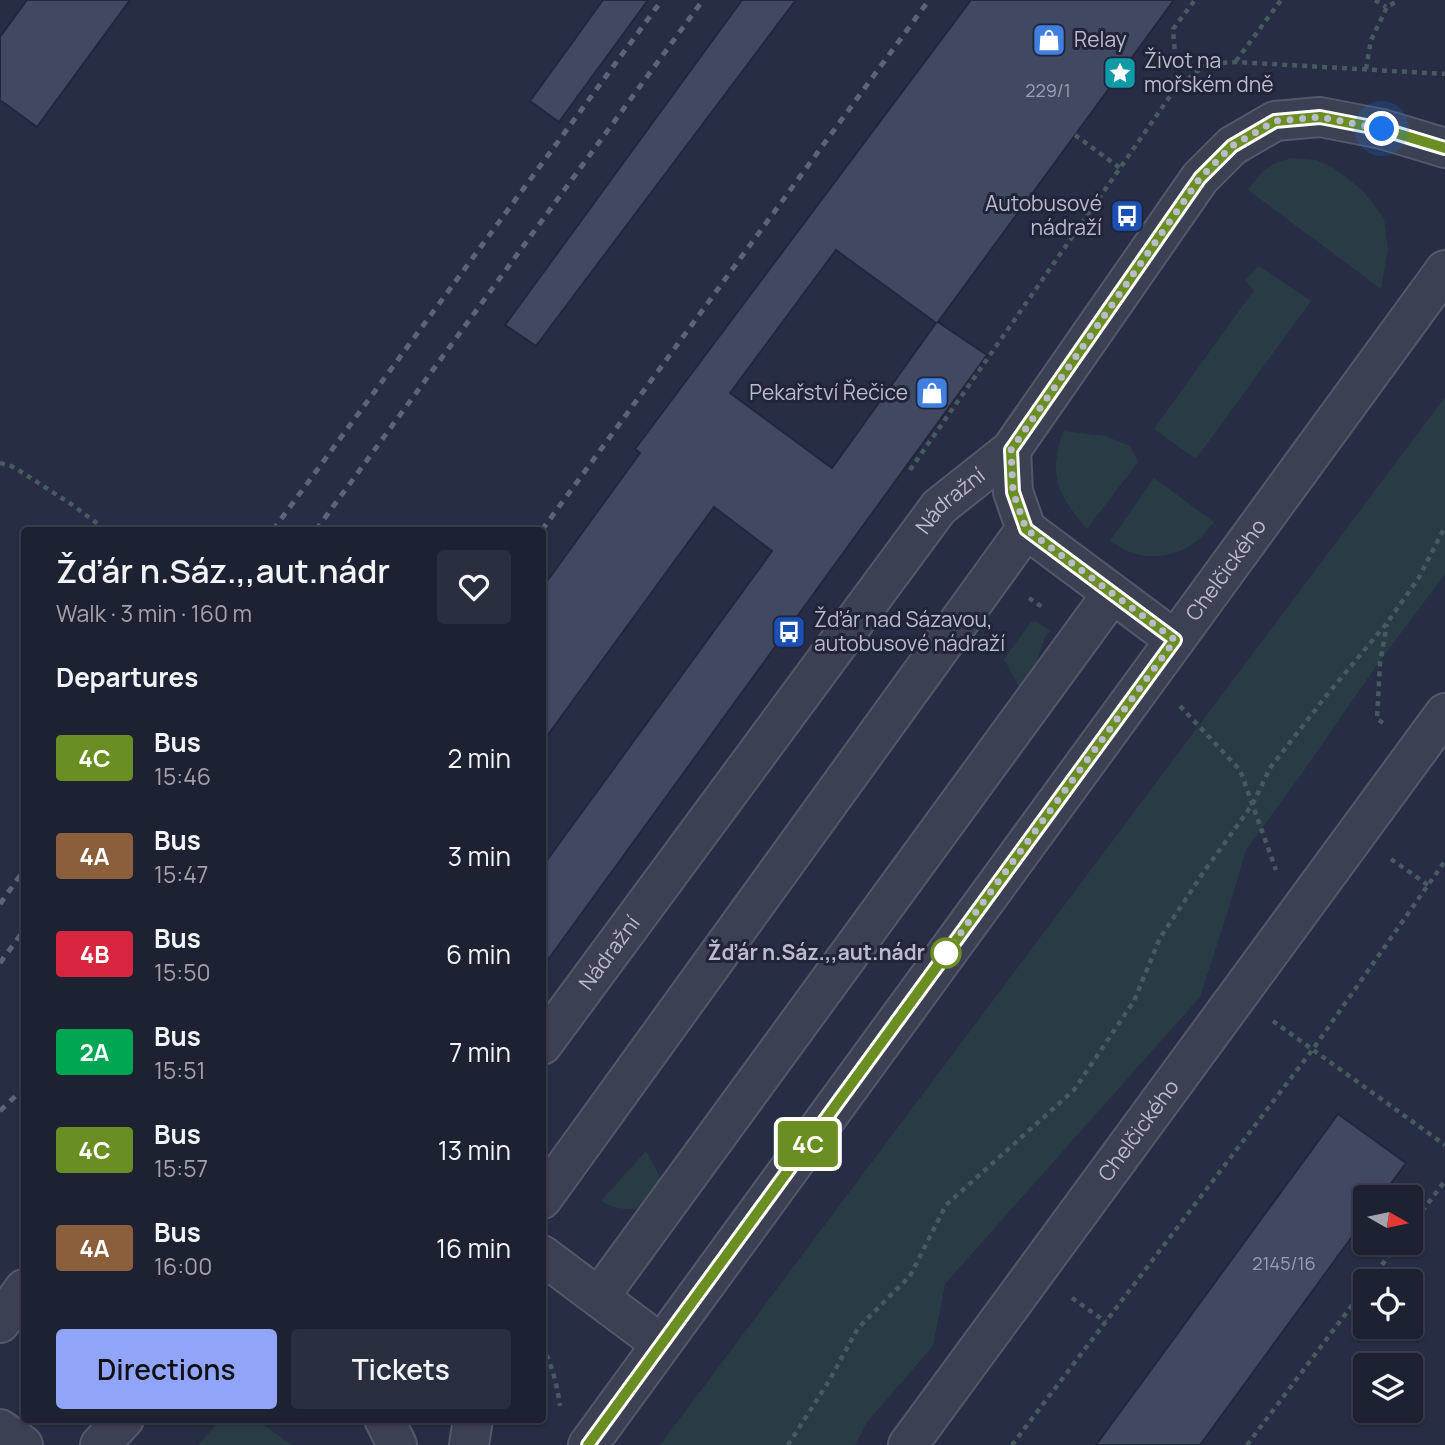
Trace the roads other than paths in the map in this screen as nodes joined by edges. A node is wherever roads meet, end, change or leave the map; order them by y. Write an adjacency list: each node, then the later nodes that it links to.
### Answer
1 (1445, 148): 3 (street, Nádražní)
2 (1445, 270): 6 (street, Chelčického)
3 (1011, 450): 4 (street); 8 (street, Nádražní)
4 (1026, 529): 5 (street); 9 (street)
5 (1112, 594): 6 (street); 12 (street)
6 (1175, 640): 14 (street, Chelčického)
7 (1445, 713): 24 (street, Chelčického)
8 (546, 1040)
9 (546, 1193)
10 (546, 1258): 12 (street)
11 (21, 1293): 13 (street)
12 (598, 1297): 14 (street)
13 (0, 1323)
14 (662, 1344): 23 (street, Chelčického)
15 (120, 1423): 20 (street)
16 (386, 1423): 21 (street)
17 (472, 1423): 22 (street)
18 (0, 1429): 19 (street)
19 (23, 1445)
20 (100, 1445)
21 (397, 1445)
22 (469, 1445)
23 (588, 1445)
24 (908, 1445)

